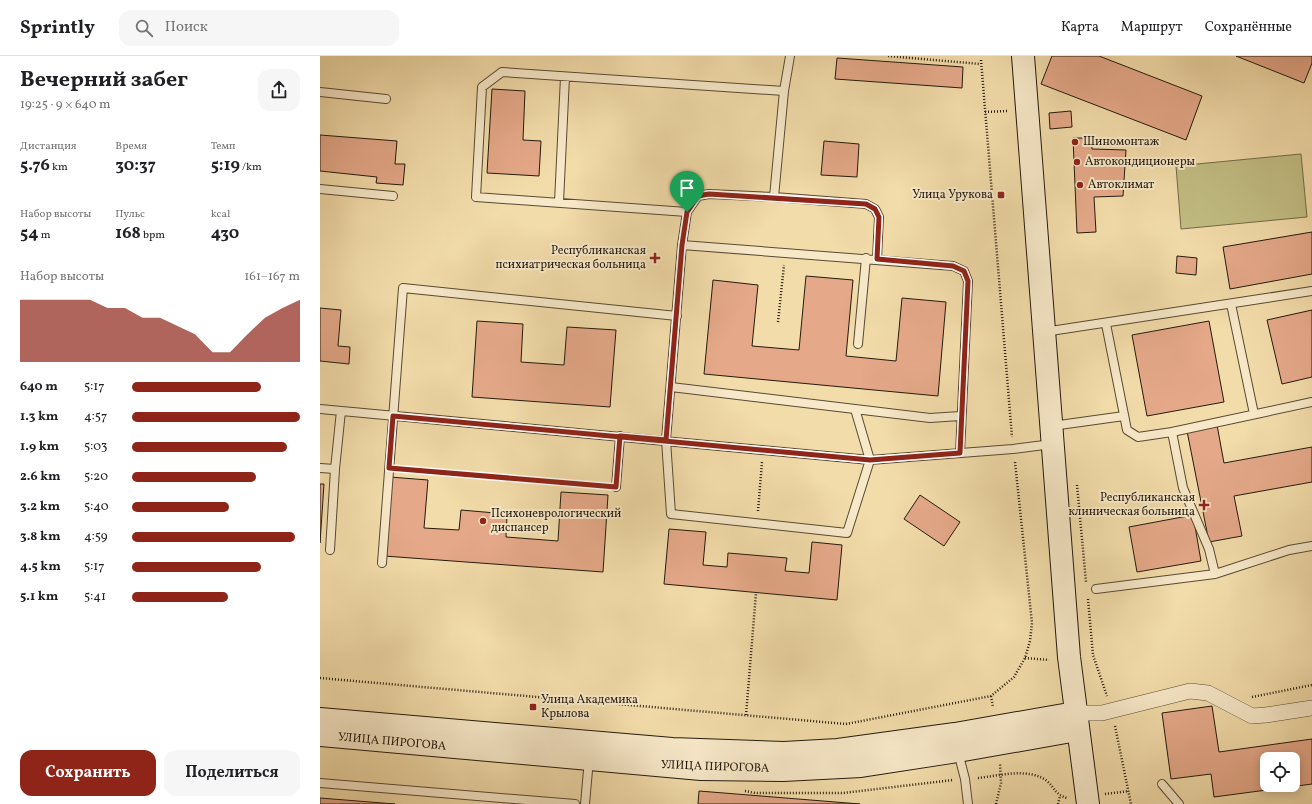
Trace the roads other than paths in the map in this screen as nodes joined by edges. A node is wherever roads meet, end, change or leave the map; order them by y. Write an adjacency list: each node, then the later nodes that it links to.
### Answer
1 (790, 56): 5 (lane)
2 (1023, 56): 19 (main road)
3 (565, 77): 5 (lane); 10 (lane); 10 (lane)
4 (320, 92): 6 (lane)
5 (784, 92): 9 (lane)
6 (386, 99)
7 (320, 190): 8 (lane)
8 (393, 196)
9 (774, 197): 11 (lane); 14 (lane)
10 (558, 202): 11 (lane)
11 (687, 212): 12 (lane)
12 (682, 245): 13 (lane); 17 (lane)
13 (866, 258): 14 (lane); 20 (lane)
14 (877, 259): 28 (lane)
15 (1312, 291): 16 (lane)
16 (1231, 304): 18 (lane); 26 (lane)
17 (677, 316): 21 (lane); 27 (lane)
18 (1106, 324): 19 (lane); 29 (lane)
19 (1044, 332): 31 (main road)
20 (858, 344)
21 (671, 387): 23 (lane); 33 (lane)
22 (1312, 402): 26 (lane)
23 (855, 409): 28 (lane); 35 (lane)
24 (320, 410): 25 (lane)
25 (341, 411): 27 (lane); 37 (lane)
26 (1254, 414): 30 (lane)
27 (393, 416): 32 (lane); 41 (lane)
28 (960, 416): 34 (lane)
29 (1124, 416): 30 (lane); 31 (lane)
30 (1172, 432): 42 (lane)
31 (1052, 435): 34 (lane); 46 (main road)
32 (620, 436): 33 (lane); 38 (lane)
33 (666, 440): 35 (lane); 35 (lane)
34 (960, 453): 35 (lane)
35 (870, 460)
36 (320, 468): 37 (lane)
37 (335, 469): 40 (lane)
38 (616, 487)
39 (1312, 546): 42 (lane)
40 (330, 550)
41 (382, 563)
42 (1215, 574): 43 (lane)
43 (1092, 590)
44 (1312, 708): 46 (street, УЛИЦА ПИРОГОВА)
45 (320, 719): 48 (main road, УЛИЦА ПИРОГОВА)
46 (1076, 722): 48 (main road, УЛИЦА ПИРОГОВА); 49 (main road, УЛИЦА ПИРОГОВА); 52 (main road)
47 (320, 735): 48 (main road, УЛИЦА ПИРОГОВА)
48 (590, 751): 49 (main road, УЛИЦА ПИРОГОВА); 54 (lane)
49 (958, 751): 55 (lane)
50 (320, 783): 53 (lane)
51 (1162, 784): 56 (lane)
52 (1086, 799)
53 (575, 804)
54 (585, 804)
55 (968, 804)
56 (1179, 804)

